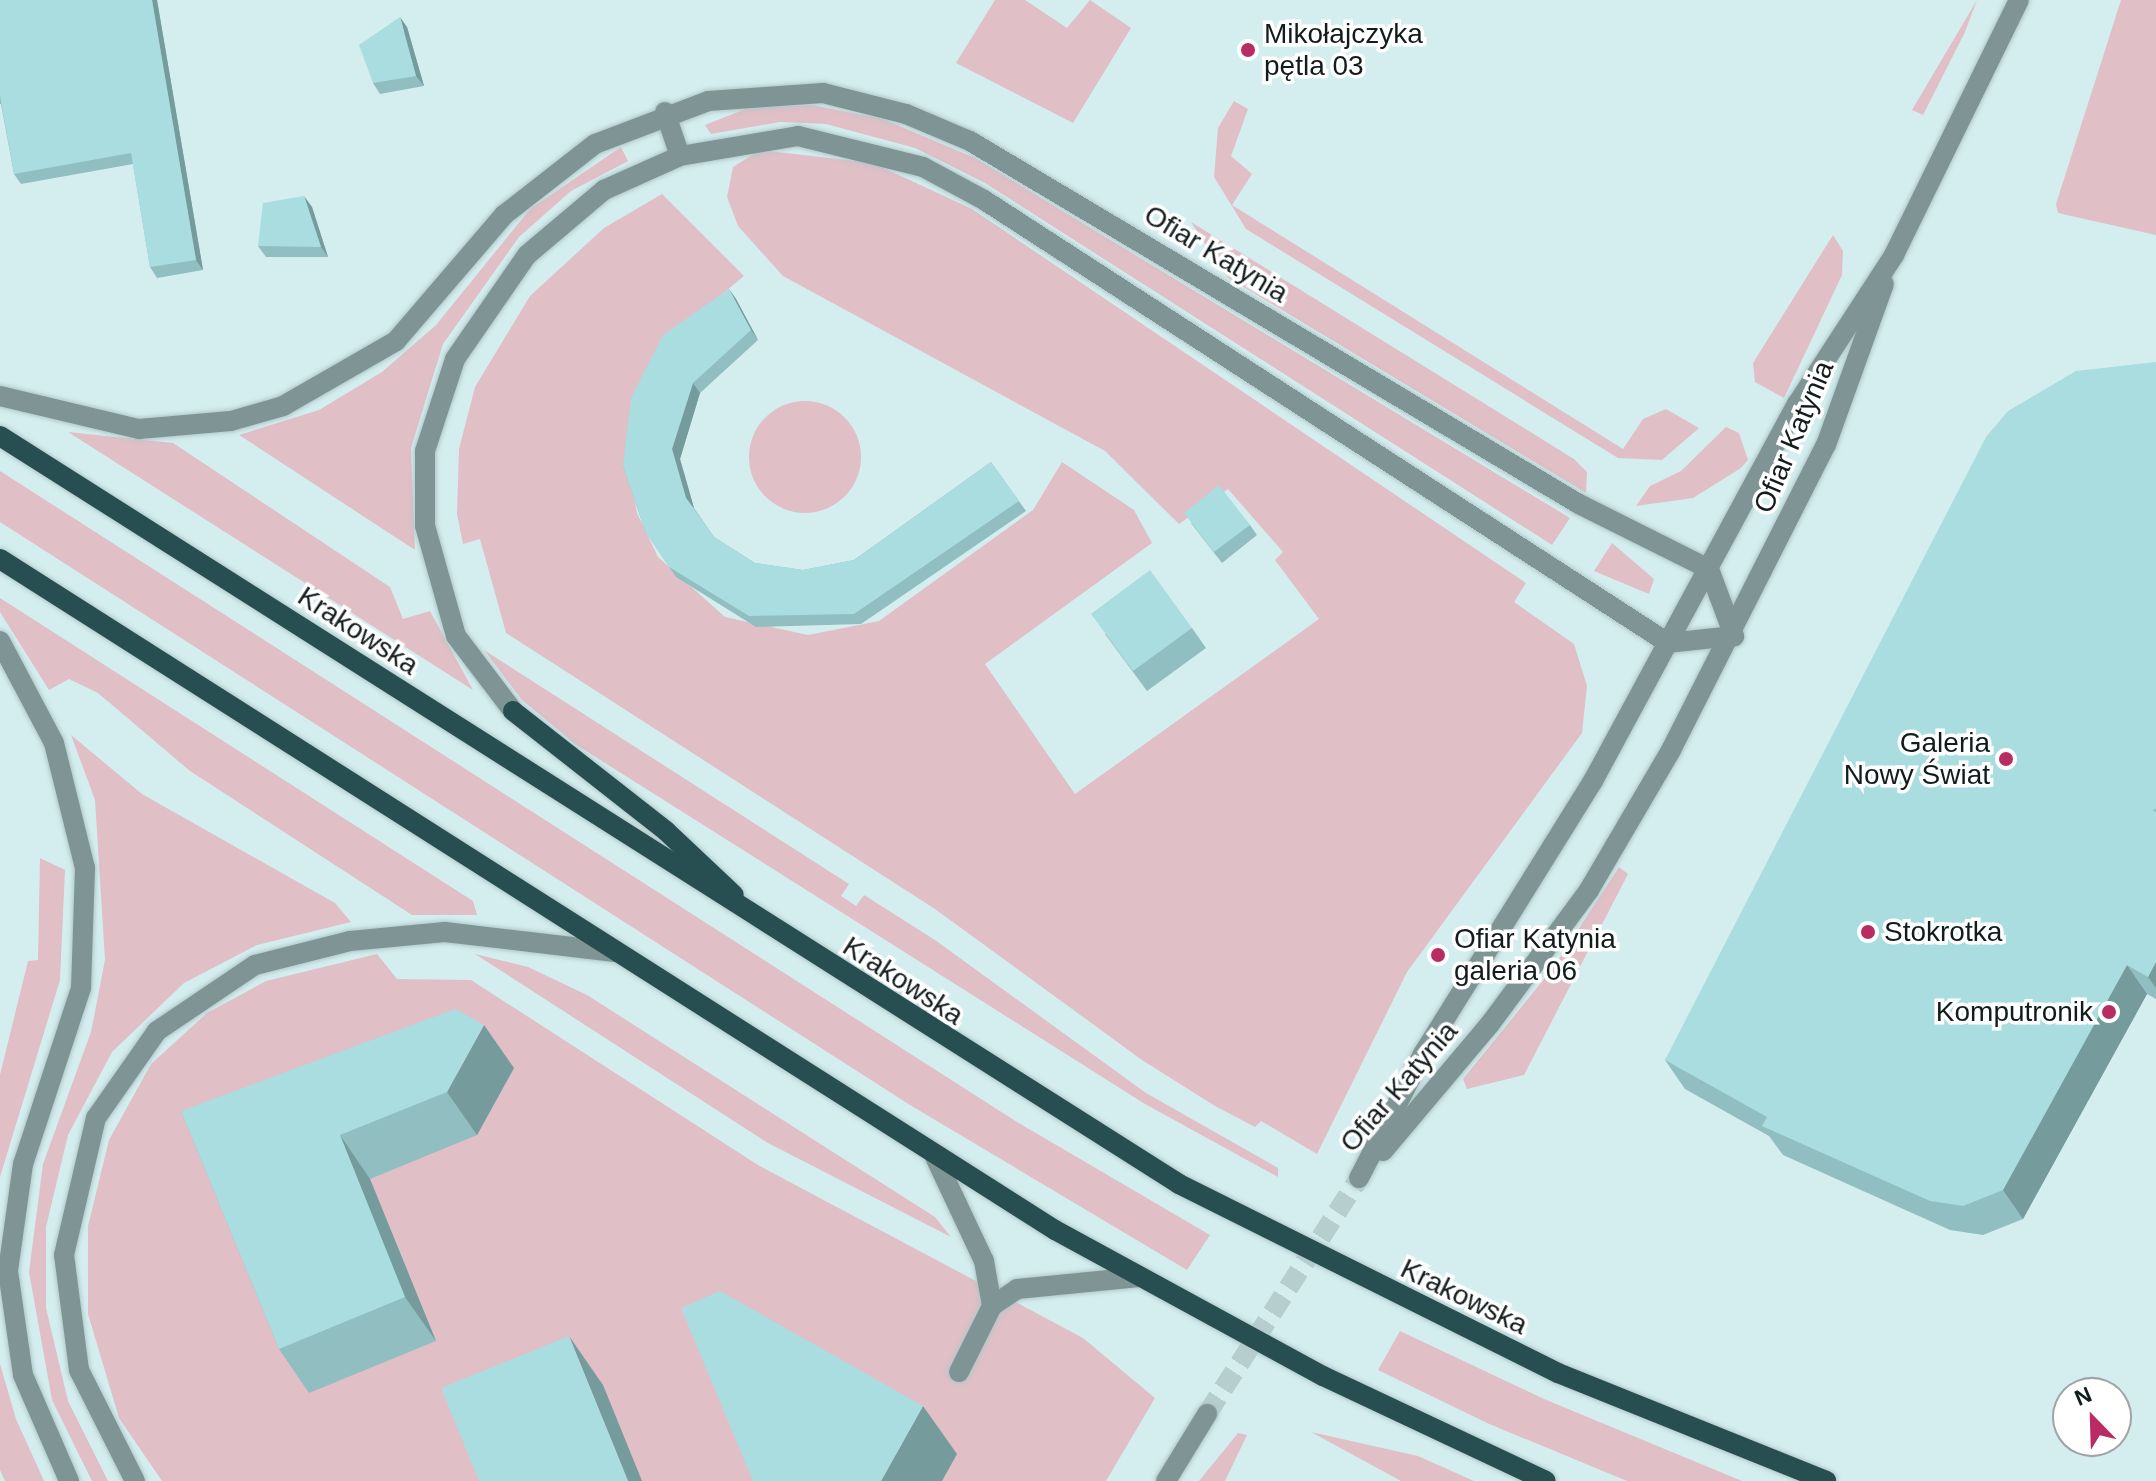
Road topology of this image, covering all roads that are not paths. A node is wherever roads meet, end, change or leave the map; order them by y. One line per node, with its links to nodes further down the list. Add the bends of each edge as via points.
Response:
1 (2019, 0): 4 (street, Ofiar Katynia)
2 (665, 112): 3 (street); 5 (street, Ofiar Katynia, via 551,172 504,215 408,331 304,398 231,421 165,429 109,426); 8 (street, Ofiar Katynia, via 754,93 823,93 906,114 970,141 1579,504)
3 (680, 156): 11 (street, via 798,136 923,167 1086,263); 12 (street, via 604,190 527,255 468,333 431,426 423,492 433,565 456,636)
4 (1894, 255): 8 (street, Ofiar Katynia, via 1797,404); 9 (street, Ofiar Katynia, via 1826,445)
5 (0, 396)
6 (0, 436): 13 (main road, Krakowska)
7 (0, 559): 14 (main road)
8 (1709, 569): 9 (street); 11 (street, Ofiar Katynia)
9 (1734, 636): 11 (street); 11 (street, Ofiar Katynia, via 1589,890 1490,1024 1359,1178 1423,1054 1593,781)
10 (0, 641): 20 (street, via 54,743 81,836 86,960 23,1164 8,1271 23,1375)
11 (1668, 643)
12 (513, 711): 13 (main road, via 666,831)
13 (769, 928): 24 (main road, Krakowska, via 1179,1184 1532,1361)
14 (615, 952): 15 (main road); 21 (street, via 445,932 338,943 255,965 157,1031 96,1118 64,1255 79,1370)
15 (935, 1157): 16 (main road); 17 (street, via 984,1261)
16 (1139, 1277): 17 (street, via 1030,1286); 23 (main road, via 1323,1376)
17 (992, 1306): 18 (street)
18 (959, 1372)
19 (1207, 1414): 22 (street)
20 (69, 1481)
21 (135, 1481)
22 (1166, 1481)
23 (1546, 1481)
24 (1826, 1481)

